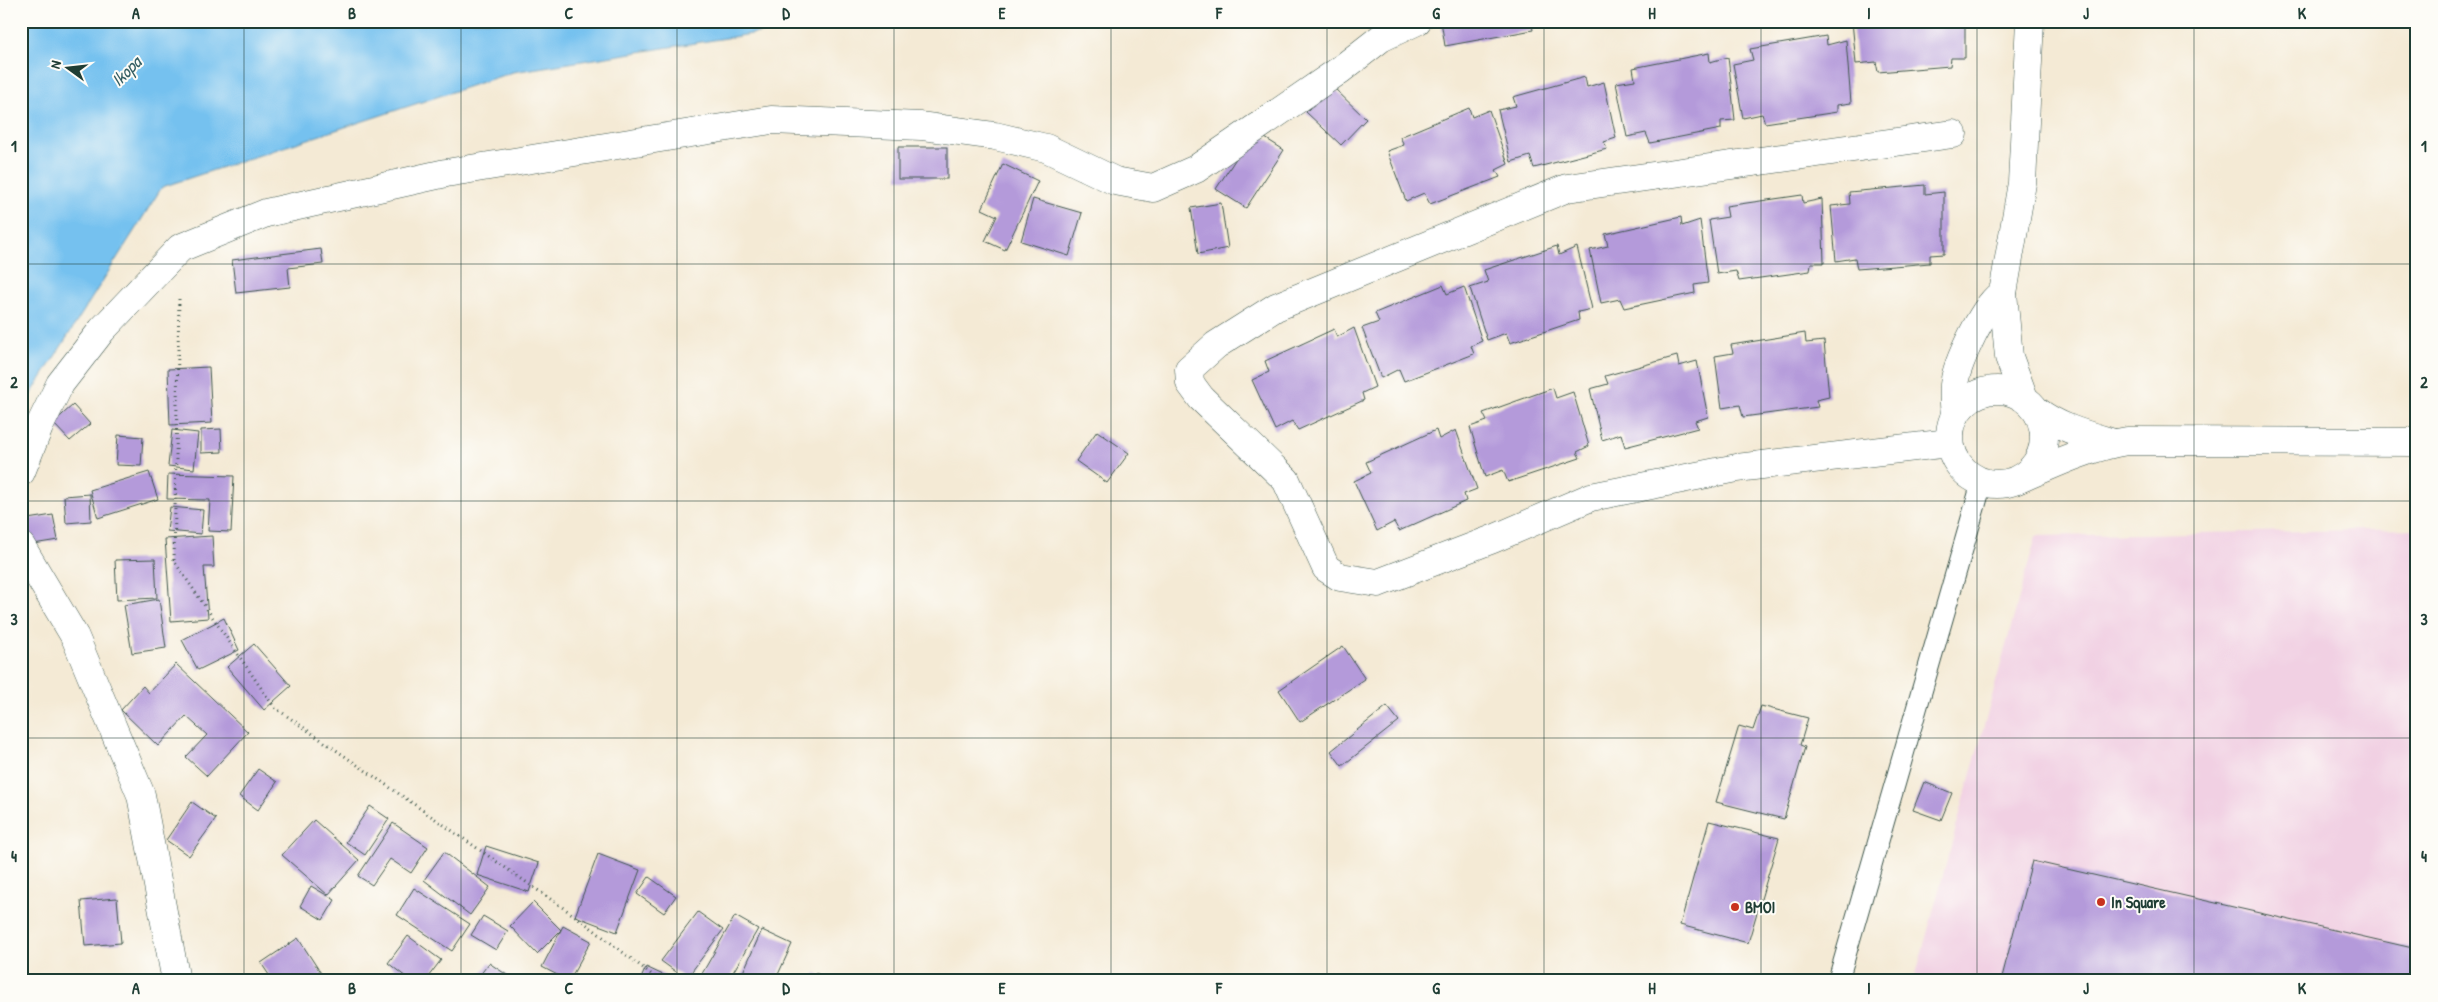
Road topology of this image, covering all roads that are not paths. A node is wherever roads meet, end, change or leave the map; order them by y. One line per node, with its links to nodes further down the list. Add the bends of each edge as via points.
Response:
1 (1417, 21): 10 (street, via 1381,38 1196,169 1153,188 1115,181 1046,148 995,136 921,126 771,120 446,173 266,213 180,248 102,330 60,384)
2 (2030, 21): 4 (street, via 2022,183)
3 (1953, 134): 8 (street, via 1567,188 1276,306 1216,345 1189,369 1190,382 1201,398 1286,480 1326,568 1340,577 1378,583 1591,497 1737,468)
4 (2003, 293): 5 (street, via 2010,356); 6 (street, via 1992,302 1962,360 1954,384)
5 (2030, 404): 6 (street, via 2007,390 1981,392 1965,401); 9 (street, via 2050,421); 11 (street, via 2043,424 2044,439 2041,454 2029,472)
6 (1954, 416): 8 (street)
7 (2417, 442): 9 (street)
8 (1949, 443): 12 (street, via 1958,464)
9 (2114, 443): 11 (street)
10 (21, 472)
11 (2017, 480): 12 (street, via 2004,484)
12 (1982, 482): 15 (lane)
13 (21, 546): 14 (street, via 74,638 141,795)
14 (176, 981)
15 (1838, 981)

